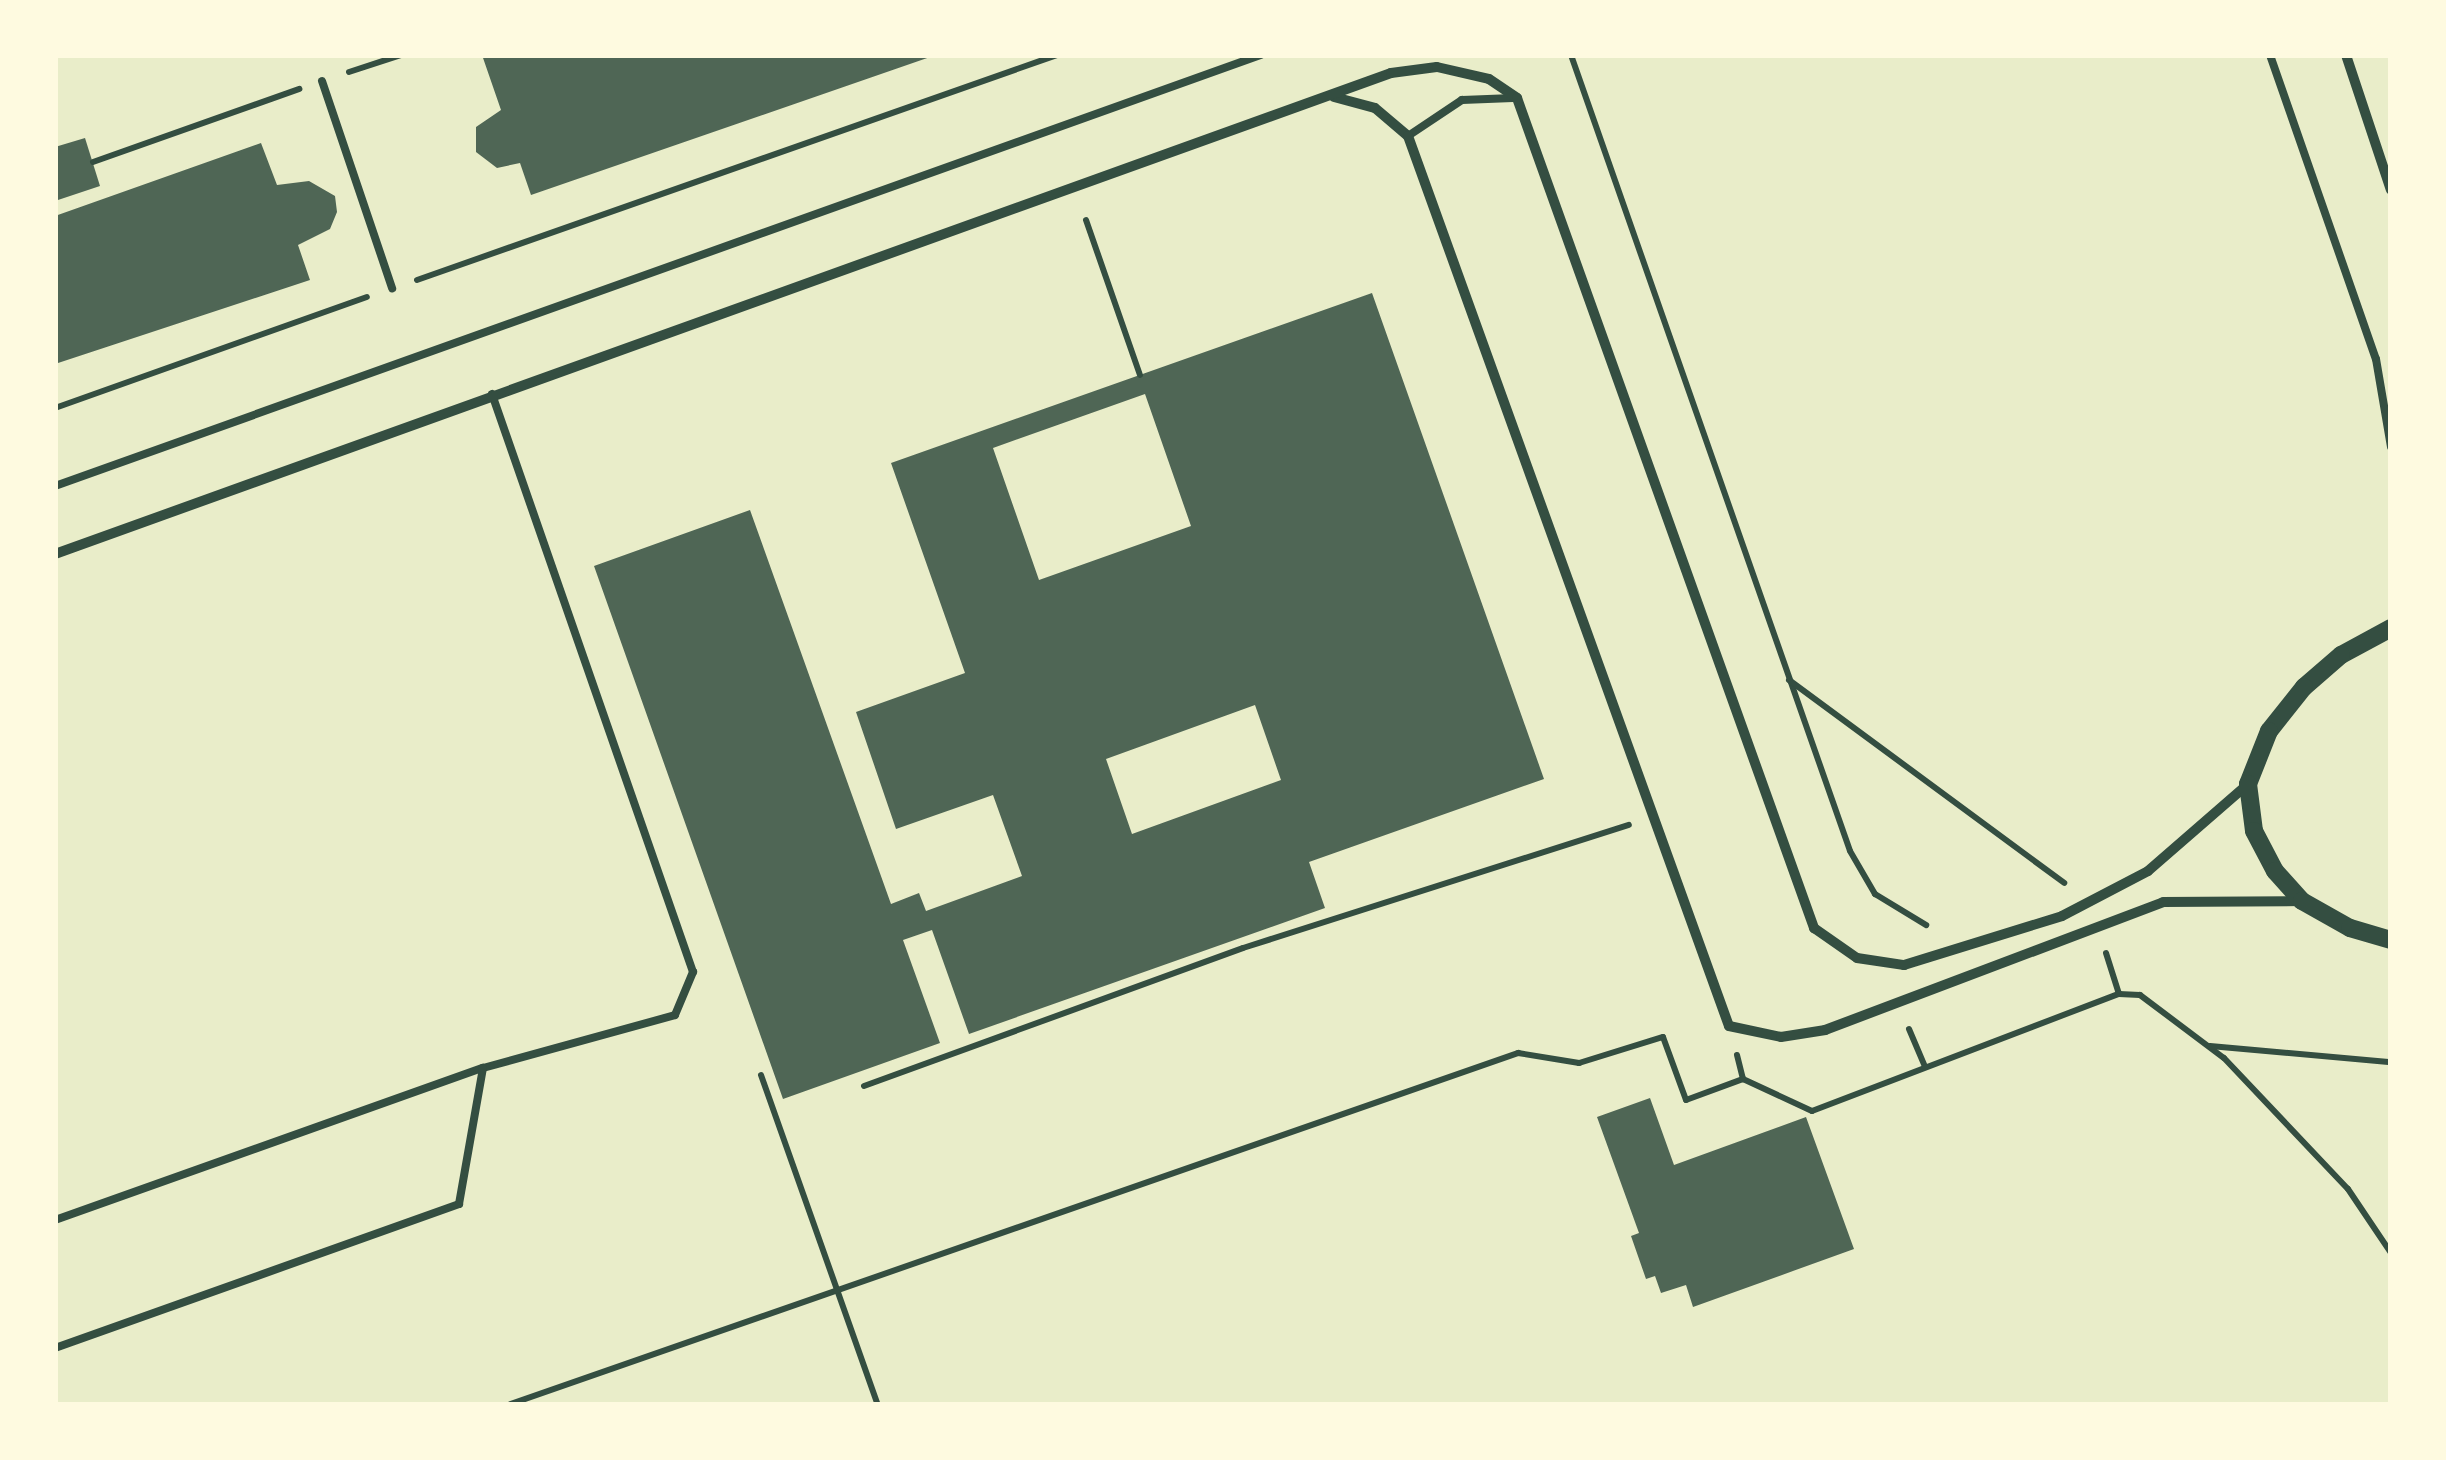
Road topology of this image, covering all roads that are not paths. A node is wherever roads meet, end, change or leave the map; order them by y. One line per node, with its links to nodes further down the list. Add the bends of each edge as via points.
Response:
1 (1261, 55): 12 (lane)
2 (2270, 55): 11 (lane, via 2370,341)
3 (2346, 55): 8 (street)
4 (322, 81): 9 (lane)
5 (1333, 97): 6 (street, via 1392,74 1437,68 1489,79); 7 (street, via 1375,108); 10 (street)
6 (1518, 98): 7 (lane, via 1462,100); 15 (street, via 1814,928 1858,958 1904,964 2062,916 2148,871)
7 (1408, 136): 16 (street, via 1728,1026 1781,1036 1825,1030 2163,902)
8 (2391, 190)
9 (392, 288)
10 (492, 394): 13 (street); 18 (lane, via 693,972 674,1015)
11 (2391, 447)
12 (55, 486)
13 (55, 554)
14 (2391, 628): 15 (street, via 2341,655 2304,687 2269,731)
15 (2248, 784): 16 (street, via 2254,831 2275,871)
16 (2302, 900): 17 (street, via 2350,928)
17 (2390, 941)
18 (482, 1068): 19 (lane); 20 (lane, via 458,1204)
19 (55, 1220)
20 (55, 1348)

